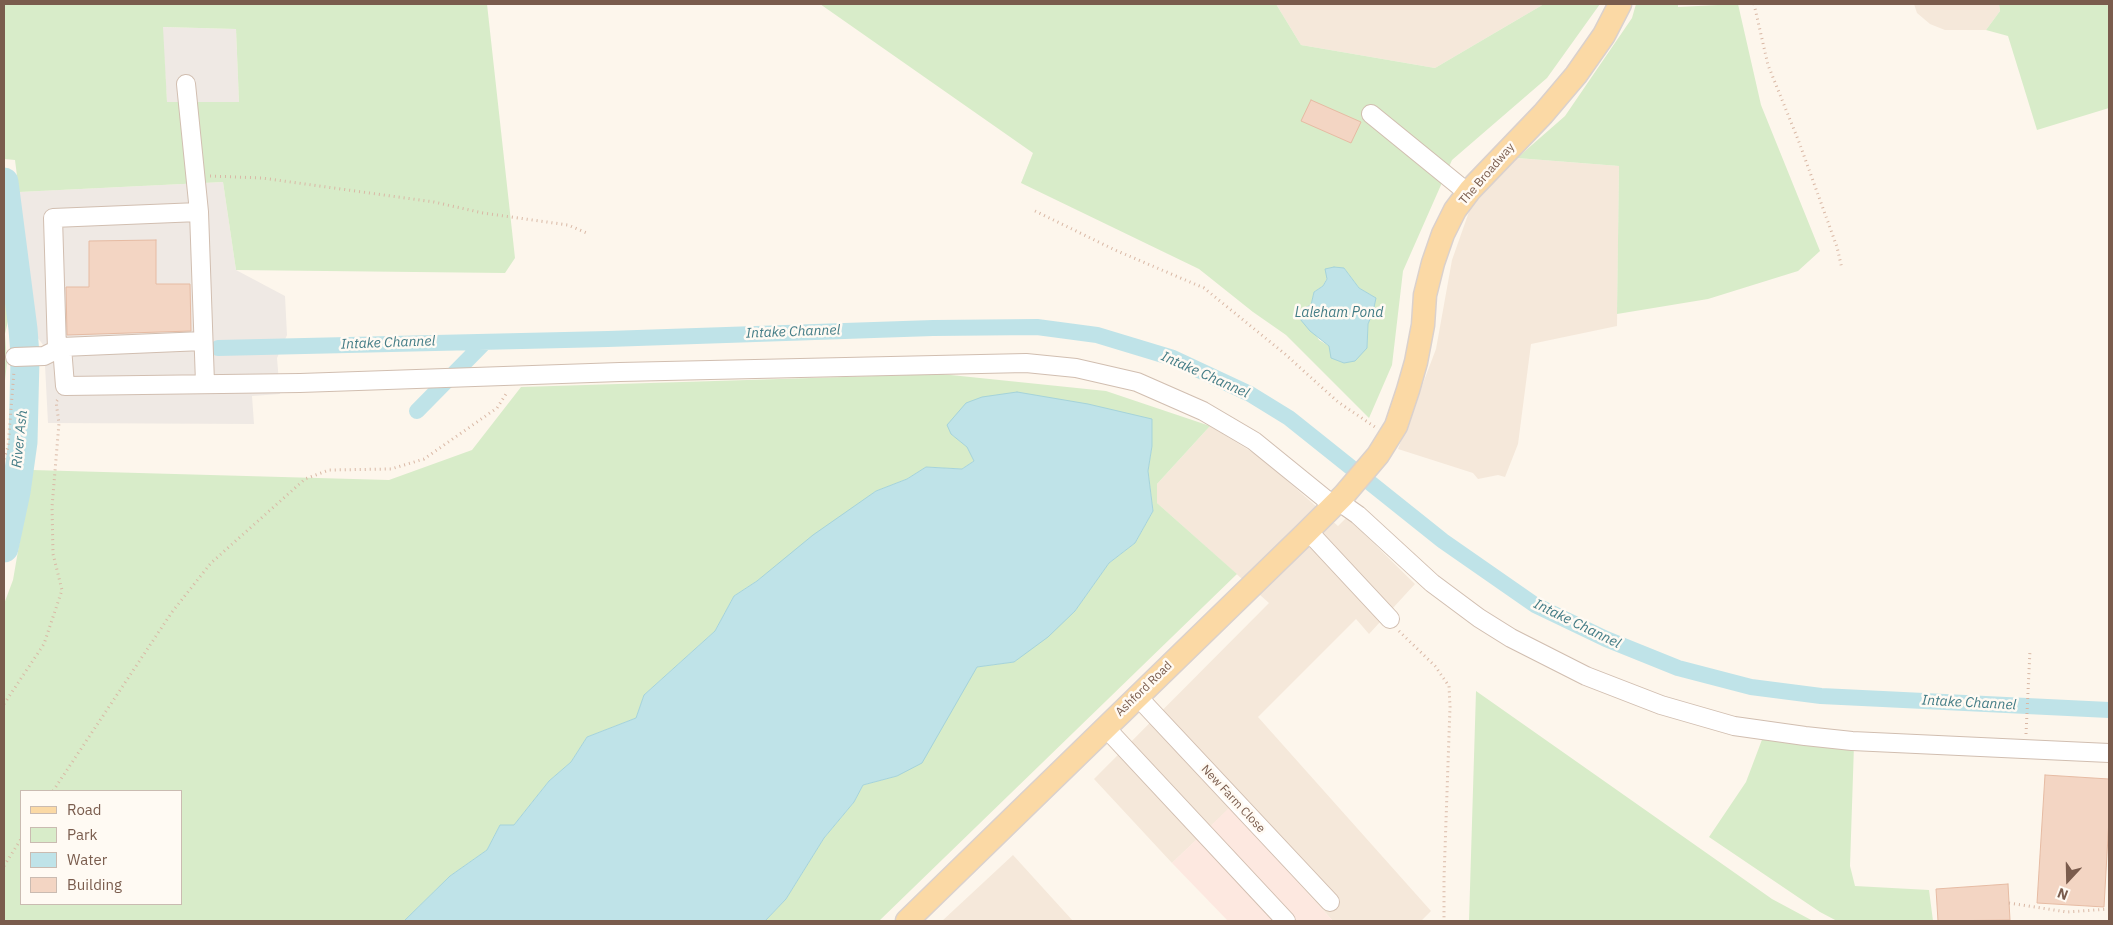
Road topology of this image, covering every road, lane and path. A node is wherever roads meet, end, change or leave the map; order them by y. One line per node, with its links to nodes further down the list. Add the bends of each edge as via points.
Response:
1 (1620, 4): 6 (main road, The Broadway, via 1604,36 1576,75)
2 (1754, 4): 10 (path, via 1768,65 1799,142)
3 (186, 84): 5 (street)
4 (1371, 114): 6 (street)
5 (194, 176): 8 (street); 9 (path, via 262,178 434,202 483,213 568,225)
6 (1468, 193): 17 (main road, The Broadway, via 1443,234 1433,263 1416,362 1396,426)
7 (1035, 211): 17 (path, via 1204,288 1285,354)
8 (199, 212): 11 (street); 12 (street, via 54,218)
9 (589, 234)
10 (1842, 269)
11 (203, 341): 12 (street); 15 (street)
12 (60, 349): 13 (street, via 44,356); 16 (street)
13 (15, 357): 18 (path, via 8,447)
14 (518, 376): 15 (street); 19 (street, via 1026,363 1076,368 1136,382 1203,411 1254,441); 28 (path, via 497,408 424,459 391,468 329,470 305,479 206,570 172,612)
15 (205, 383): 16 (street)
16 (65, 386): 24 (path, via 56,402 59,423 52,507 53,554 62,590 44,644)
17 (1384, 446): 19 (main road, Ashford Road)
18 (4, 459)
19 (1338, 501): 20 (main road, Ashford Road); 27 (street, via 1358,515 1432,583 1487,623 1586,676 1662,705 1734,726 1824,738)
20 (1308, 531): 21 (street); 23 (main road, Ashford Road)
21 (1390, 619): 36 (path, via 1449,686)
22 (2030, 650): 26 (path)
23 (1137, 696): 25 (main road, Ashford Road); 31 (street, New Farm Close)
24 (4, 704)
25 (1105, 727): 34 (main road, Ashford Road); 35 (street)
26 (2026, 734)
27 (2109, 752)
28 (54, 790)
29 (20, 841): 30 (path)
30 (4, 866)
31 (1330, 902)
32 (2009, 903): 33 (path, via 2066,912)
33 (2109, 909)
34 (907, 921)
35 (1286, 921)
36 (1444, 921)

